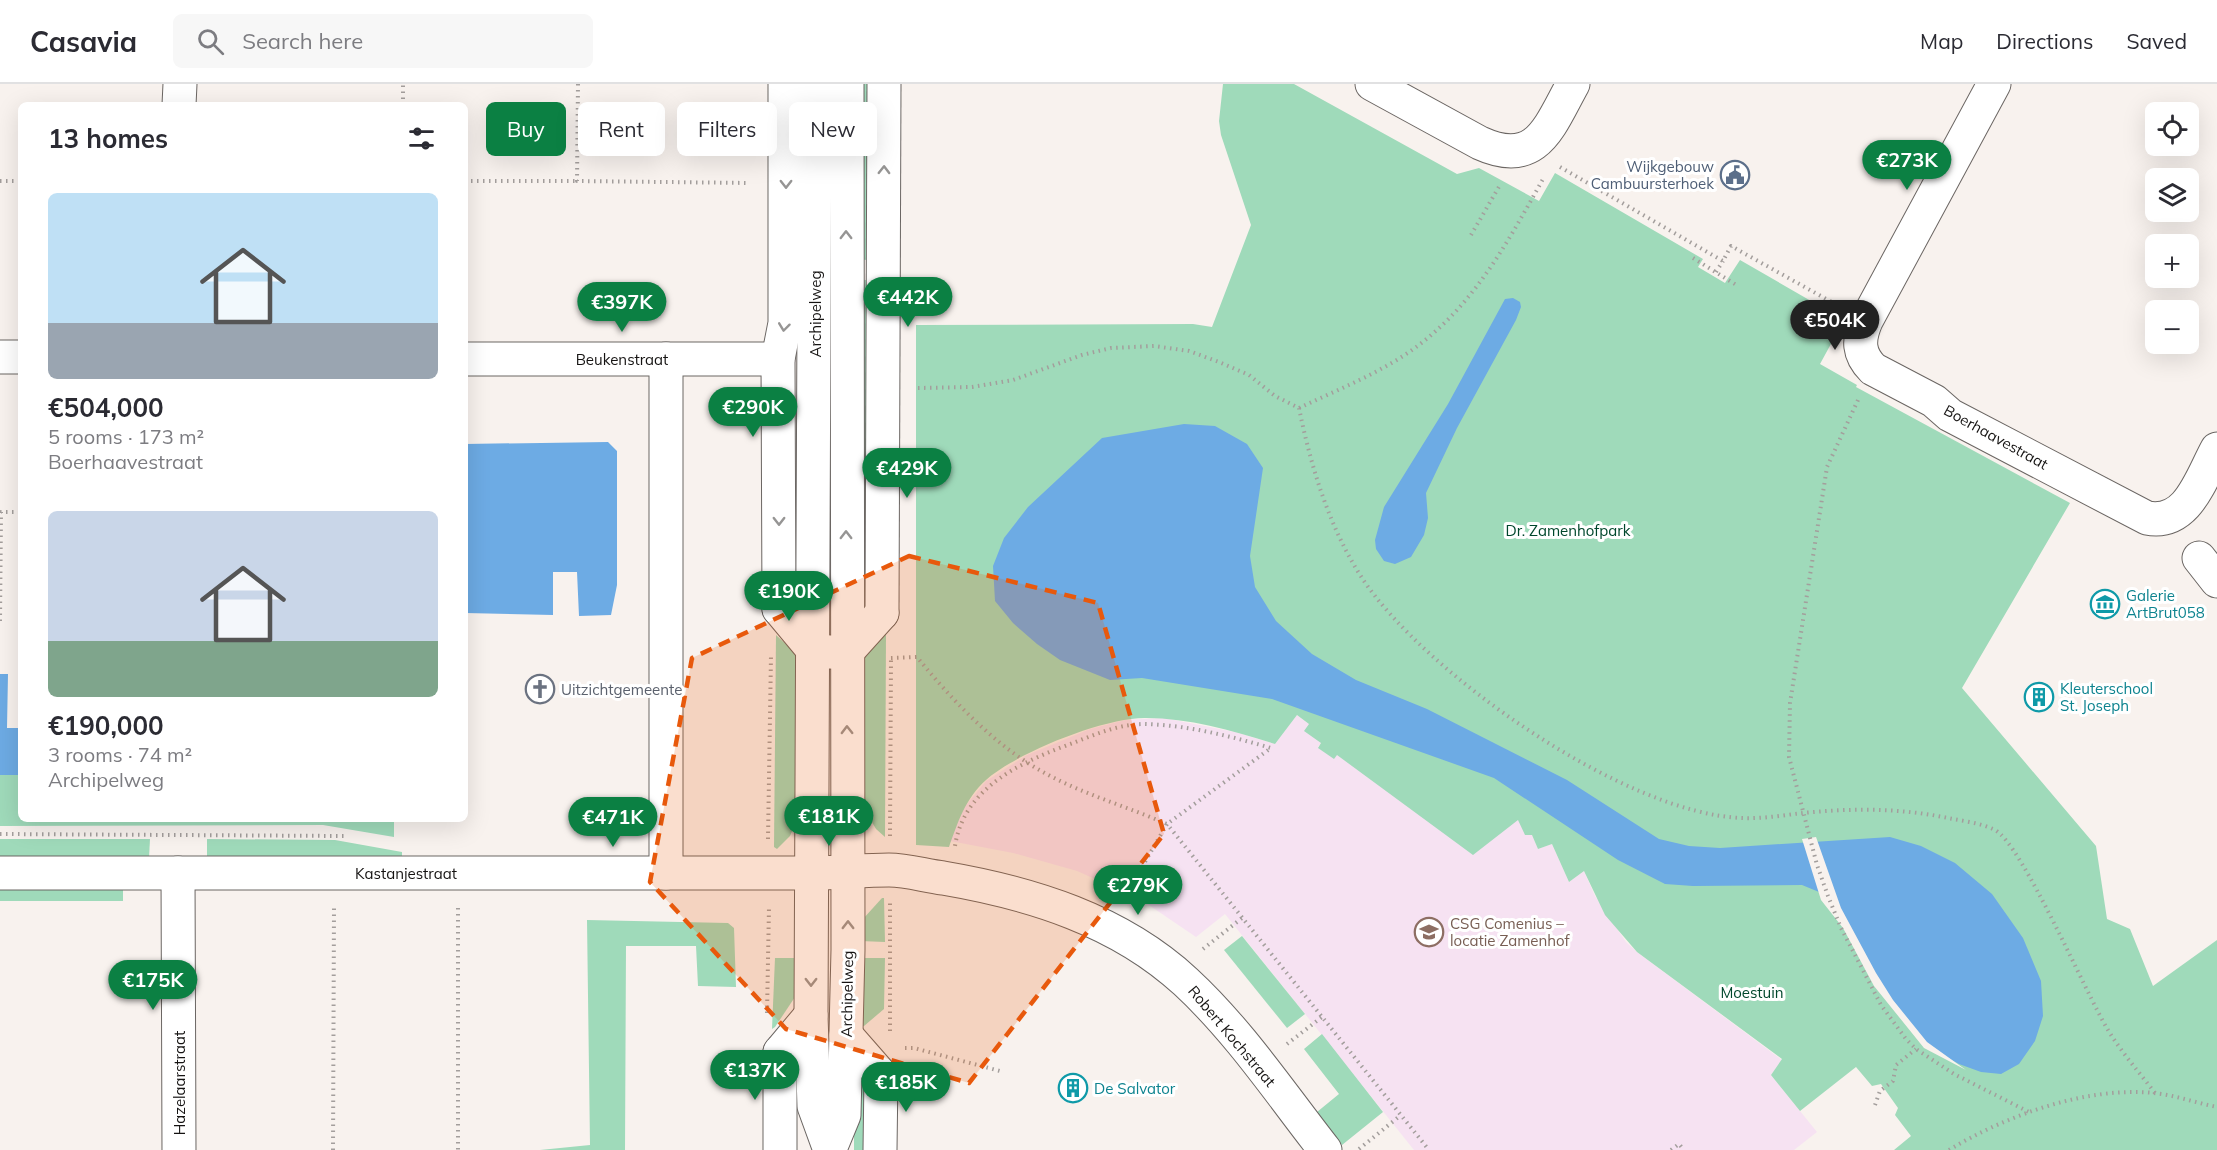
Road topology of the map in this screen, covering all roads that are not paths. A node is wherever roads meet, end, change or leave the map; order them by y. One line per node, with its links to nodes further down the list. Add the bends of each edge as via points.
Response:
1 (180, 84): 9 (street)
2 (785, 84): 14 (street, Archipelweg, one-way to 14, via 785,323)
3 (815, 84): 16 (street, Archipelweg)
4 (847, 84): 17 (street, Archipelweg, one-way to 4)
5 (884, 84): 17 (street, one-way to 5, via 882,613)
6 (1372, 84): 7 (street, via 1519,151 1550,126)
7 (1573, 84)
8 (1994, 84): 15 (street, Boerhaavestraat, via 1866,321 1861,333 1861,353 1873,369 1934,401 1950,415 2133,511 2159,520 2169,518 2187,502)
9 (179, 102)
10 (0, 357): 11 (street)
11 (18, 357)
12 (468, 359): 13 (street, Beukenstraat)
13 (666, 359): 14 (street, Beukenstraat); 21 (street)
14 (778, 359): 16 (street, Archipelweg, one-way to 16, via 779,609)
15 (2217, 449)
16 (814, 651): 17 (street); 22 (street, Archipelweg)
17 (846, 653): 18 (street, Archipelweg, one-way to 17)
18 (848, 872): 22 (street); 24 (street, Archipelweg, one-way to 18); 29 (street, Robert Kochstraat, via 891,870 1019,894 1062,907 1108,928 1174,972 1226,1025)
19 (0, 873): 20 (street, Kastanjestraat)
20 (178, 873): 21 (street, Kastanjestraat); 25 (street, Hazelaarstraat)
21 (666, 873): 22 (street, Kastanjestraat)
22 (812, 873): 23 (street, Archipelweg, one-way to 23)
23 (811, 1015): 26 (street, via 780,1052); 27 (street, Archipelweg, via 814,1106)
24 (846, 1035): 27 (street, Archipelweg, via 844,1115); 28 (street, via 881,1075)
25 (179, 1150)
26 (780, 1150)
27 (830, 1150)
28 (880, 1150)
29 (1325, 1150)

